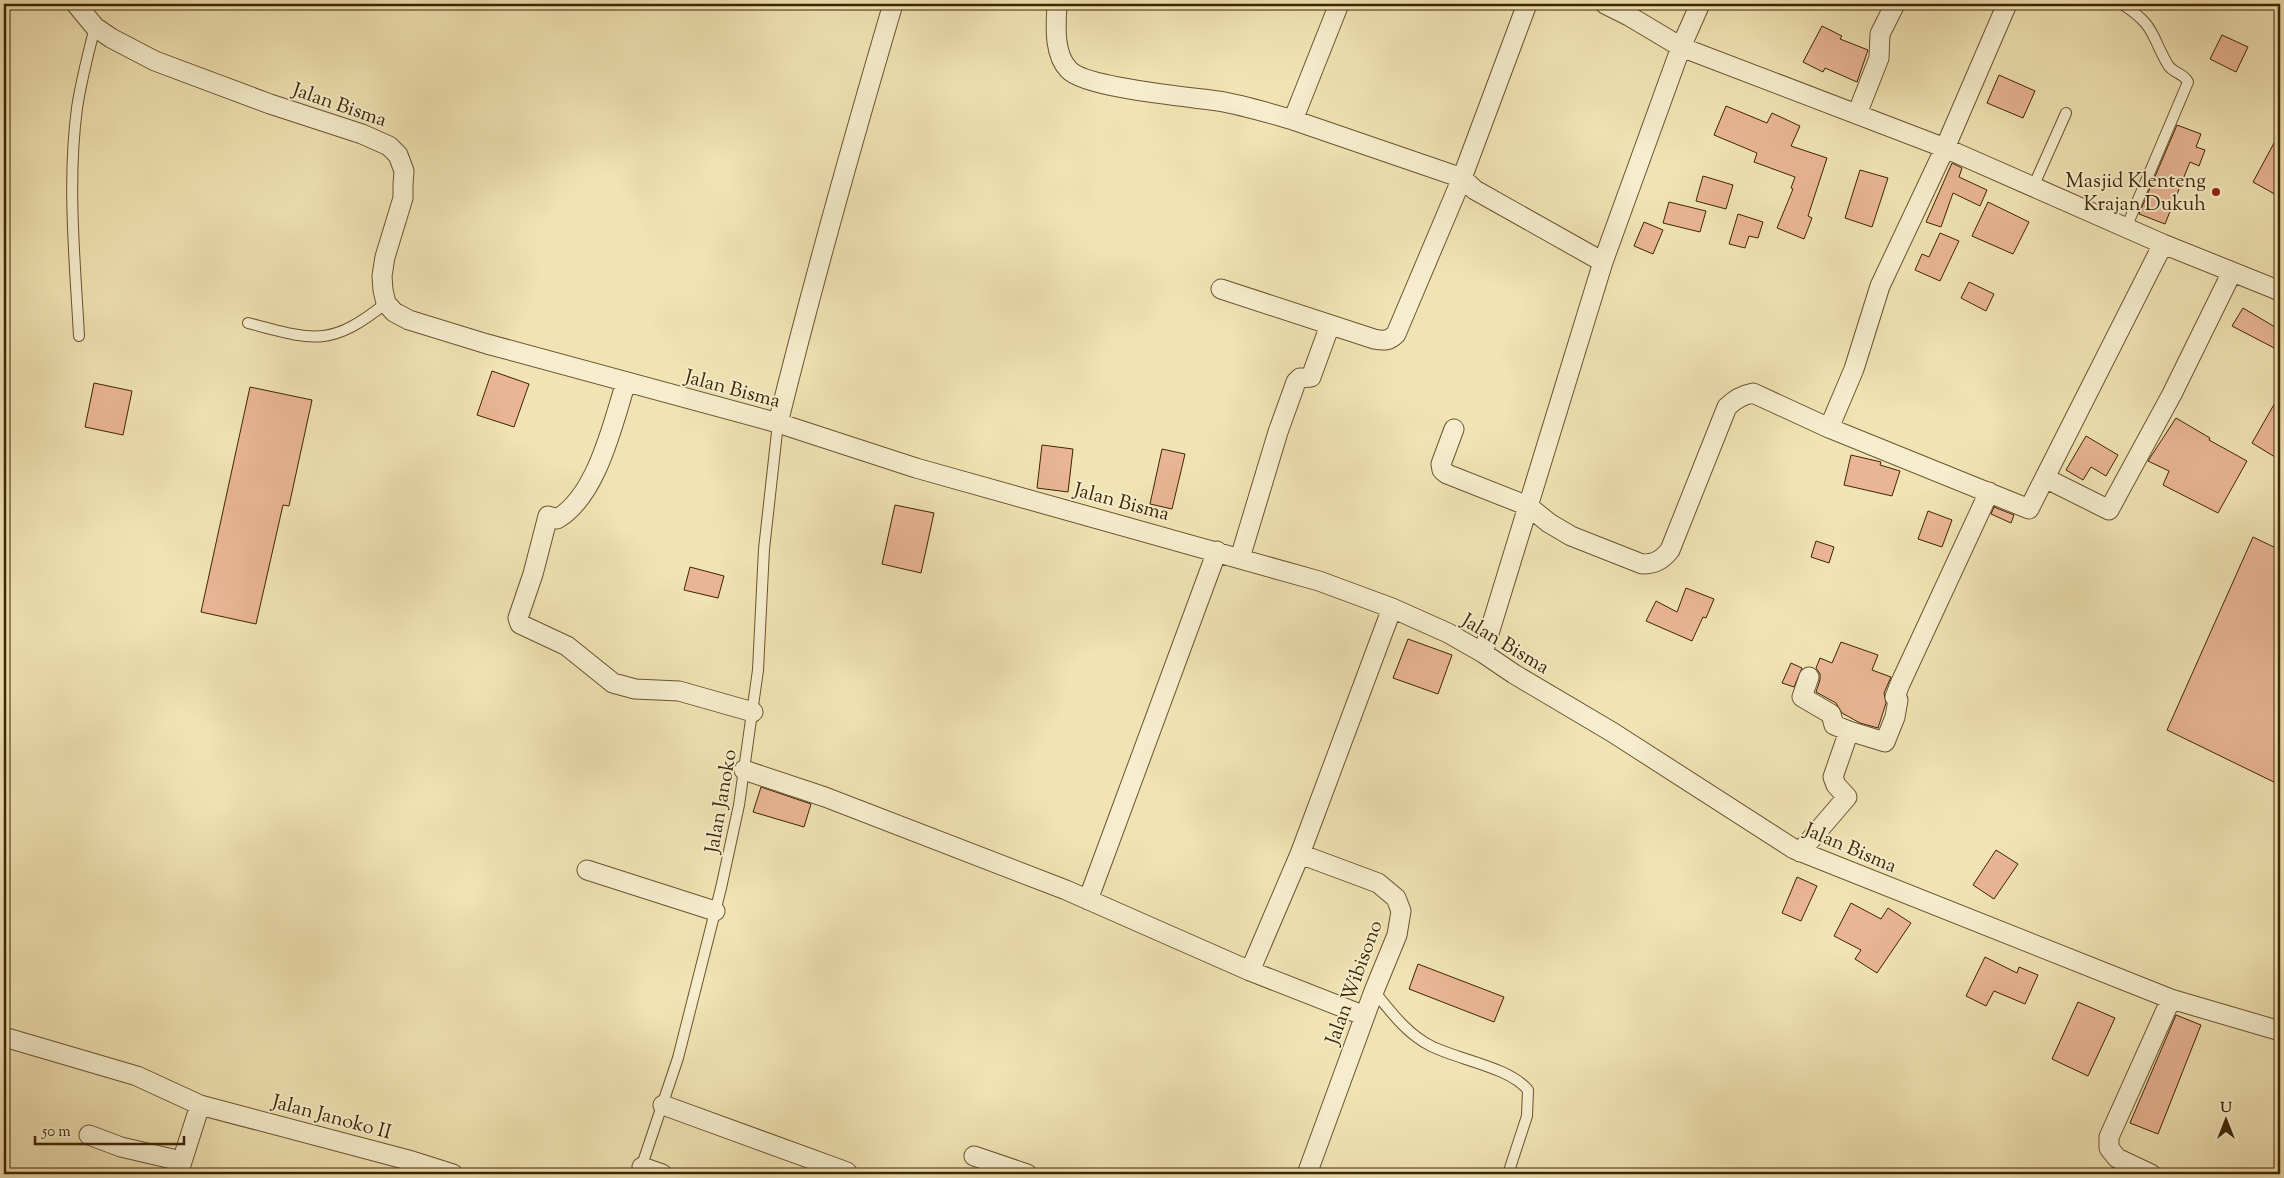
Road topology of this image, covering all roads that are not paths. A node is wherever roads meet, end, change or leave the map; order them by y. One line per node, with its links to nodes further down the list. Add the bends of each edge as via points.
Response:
1 (76, 4): 11 (street, Jalan Bisma)
2 (893, 4): 30 (street, via 848,156)
3 (1058, 4): 15 (street, via 1057,40 1064,64 1076,75 1153,92 1218,101)
4 (1339, 4): 15 (street)
5 (1527, 4): 17 (street)
6 (1605, 4): 12 (street)
7 (1700, 4): 12 (street)
8 (1895, 4): 14 (street, via 1880,34 1879,58)
9 (2008, 4): 16 (street)
10 (2122, 4): 19 (lane, via 2150,26 2169,66 2188,82)
11 (95, 27): 25 (street, Jalan Bisma, via 155,61 389,146 398,155 404,178 403,198 382,276); 28 (lane, via 77,108 74,150 73,216)
12 (1681, 47): 14 (street); 21 (street)
13 (2066, 113): 18 (lane)
14 (1857, 114): 16 (street)
15 (1293, 120): 17 (street)
16 (1945, 148): 18 (street); 31 (street, via 1880,286 1854,369)
17 (1462, 178): 21 (street, via 1475,190); 27 (street, via 1396,334 1382,341)
18 (2033, 187): 19 (street)
19 (2126, 228): 20 (street)
20 (2163, 244): 22 (street); 33 (street)
21 (1603, 262): 35 (street)
22 (2232, 272): 24 (street); 33 (street, via 2172,394 2109,510)
23 (1221, 289): 27 (street)
24 (2280, 291)
25 (386, 303): 26 (lane, via 353,326 320,338); 29 (street, Jalan Bisma, via 409,320)
26 (248, 323)
27 (1330, 325): 37 (street, via 1311,377 1300,378 1296,382)
28 (79, 336)
29 (626, 382): 30 (street, Jalan Bisma); 41 (street, via 595,473 567,513 557,518 548,516 518,618 520,624 567,646 613,683 635,689 679,691)
30 (778, 423): 36 (street, Jalan Bisma, via 916,468); 41 (lane, Jalan Janoko, via 768,495)
31 (1828, 428): 34 (street); 35 (street, via 1753,393 1734,400 1727,407 1670,550 1653,564 1642,564 1571,536 1549,524)
32 (1454, 429): 35 (street, via 1441,464 1442,470)
33 (2045, 478): 34 (street, via 2029,509)
34 (1989, 492): 42 (street, via 1900,684 1895,697 1898,700 1895,717 1885,742)
35 (1528, 506): 39 (street)
36 (1217, 551): 37 (street, Jalan Bisma); 47 (street)
37 (1240, 558): 38 (street, Jalan Bisma, via 1319,581)
38 (1392, 608): 39 (street, Jalan Bisma); 45 (street)
39 (1483, 653): 44 (street, Jalan Bisma)
40 (1809, 677): 42 (street, via 1802,697 1831,714 1834,725)
41 (753, 712): 43 (lane, Jalan Janoko)
42 (1850, 731): 44 (street, via 1833,777 1846,797)
43 (744, 770): 47 (street, via 825,797); 48 (lane, Jalan Janoko)
44 (1800, 852): 51 (street, Jalan Bisma)
45 (1300, 854): 49 (street); 50 (street, Jalan Wibisono, via 1378,883 1400,904 1397,935)
46 (587, 870): 48 (street)
47 (1088, 900): 49 (street)
48 (715, 911): 56 (lane, Jalan Janoko)
49 (1250, 971): 52 (street)
50 (1374, 991): 52 (street, Jalan Wibisono); 66 (lane, via 1411,1034 1452,1055 1502,1073 1528,1090 1526,1116)
51 (2171, 999): 53 (street, Jalan Bisma); 67 (street, via 2109,1137 2109,1148 2117,1158)
52 (1365, 1016): 62 (street, Jalan Wibisono)
53 (2280, 1031)
54 (4, 1037): 55 (street, Jalan Janoko II, via 137,1076)
55 (200, 1105): 59 (street); 63 (street, Jalan Janoko II)
56 (663, 1105): 60 (lane, Jalan Janoko); 61 (street)
57 (89, 1135): 59 (street)
58 (974, 1156): 65 (street)
59 (179, 1168)
60 (640, 1171): 64 (street)
61 (848, 1172)
62 (1314, 1172)
63 (453, 1174)
64 (662, 1174)
65 (1027, 1174)
66 (1508, 1174)
67 (2151, 1174)

